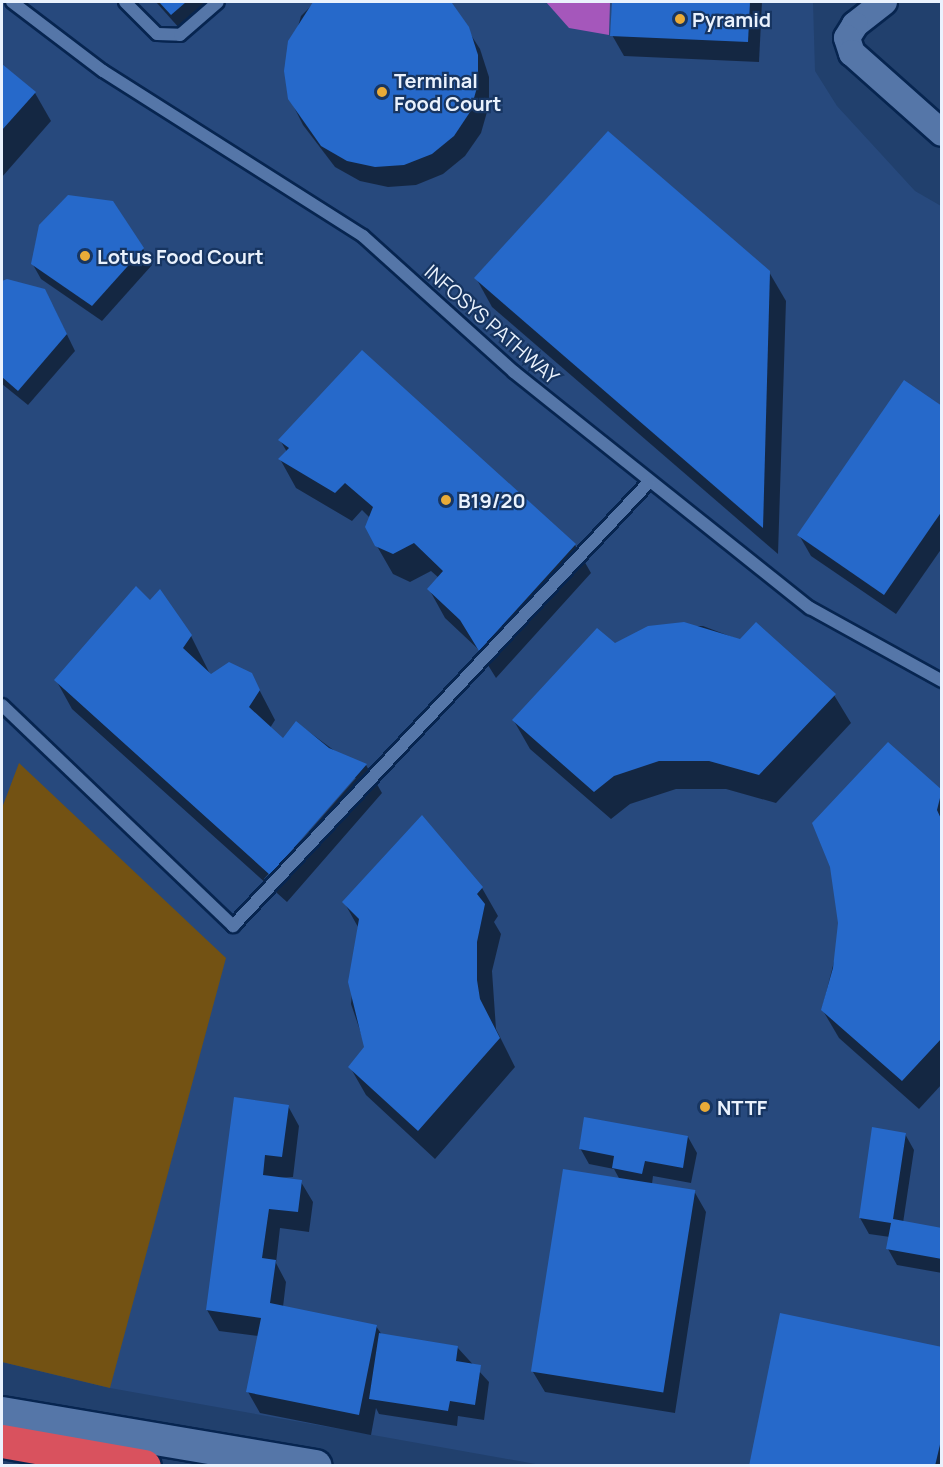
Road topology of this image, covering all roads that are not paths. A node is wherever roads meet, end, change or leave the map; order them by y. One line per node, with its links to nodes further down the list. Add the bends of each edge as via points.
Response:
1 (14, 2): 6 (lane, INFOSYS PATHWAY, via 103,71 363,236 514,372)
2 (125, 2): 3 (lane, via 157,34 180,34)
3 (218, 2)
4 (884, 2): 5 (street, via 855,25 847,38 852,53)
5 (942, 133)
6 (649, 482): 7 (lane, INFOSYS PATHWAY, via 810,608); 8 (lane, via 232,926)
7 (942, 681)
8 (2, 705)
9 (2, 1413): 12 (street)
10 (2, 1441): 11 (highway)
11 (144, 1466)
12 (316, 1466)

